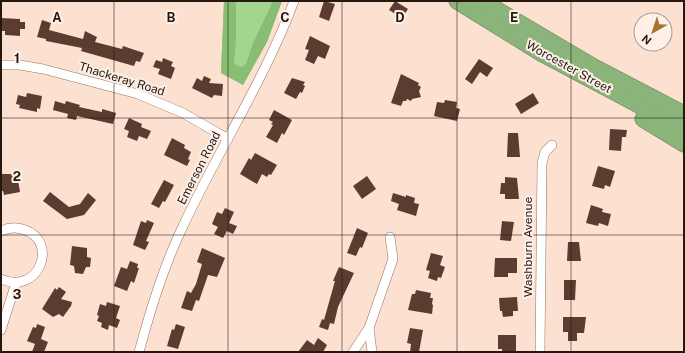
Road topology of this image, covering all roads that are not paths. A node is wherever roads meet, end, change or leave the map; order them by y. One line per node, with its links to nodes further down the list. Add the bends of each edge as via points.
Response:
1 (294, 1): 8 (street, Emerson Road)
2 (456, 1): 4 (highway, Worcester Street)
3 (482, 1): 6 (highway, Worcester Street, via 594,67)
4 (541, 53): 7 (highway, Worcester Street); 9 (highway)
5 (1, 65): 8 (street, Thackeray Road, via 47,70 138,94 183,113)
6 (684, 114)
7 (684, 129)
8 (228, 139): 17 (street, Emerson Road, via 168,259 156,290)
9 (684, 144)
10 (552, 145): 20 (street, Washburn Avenue, via 545,152 542,163)
11 (1, 231): 14 (street, via 20,228 32,234 40,244 42,262 38,270 25,281)
12 (390, 237): 15 (street, via 393,259)
13 (1, 279): 14 (street)
14 (16, 283): 16 (street)
15 (369, 328): 18 (street); 19 (street)
16 (1, 330)
17 (139, 352)
18 (353, 352)
19 (372, 352)
20 (540, 352)

